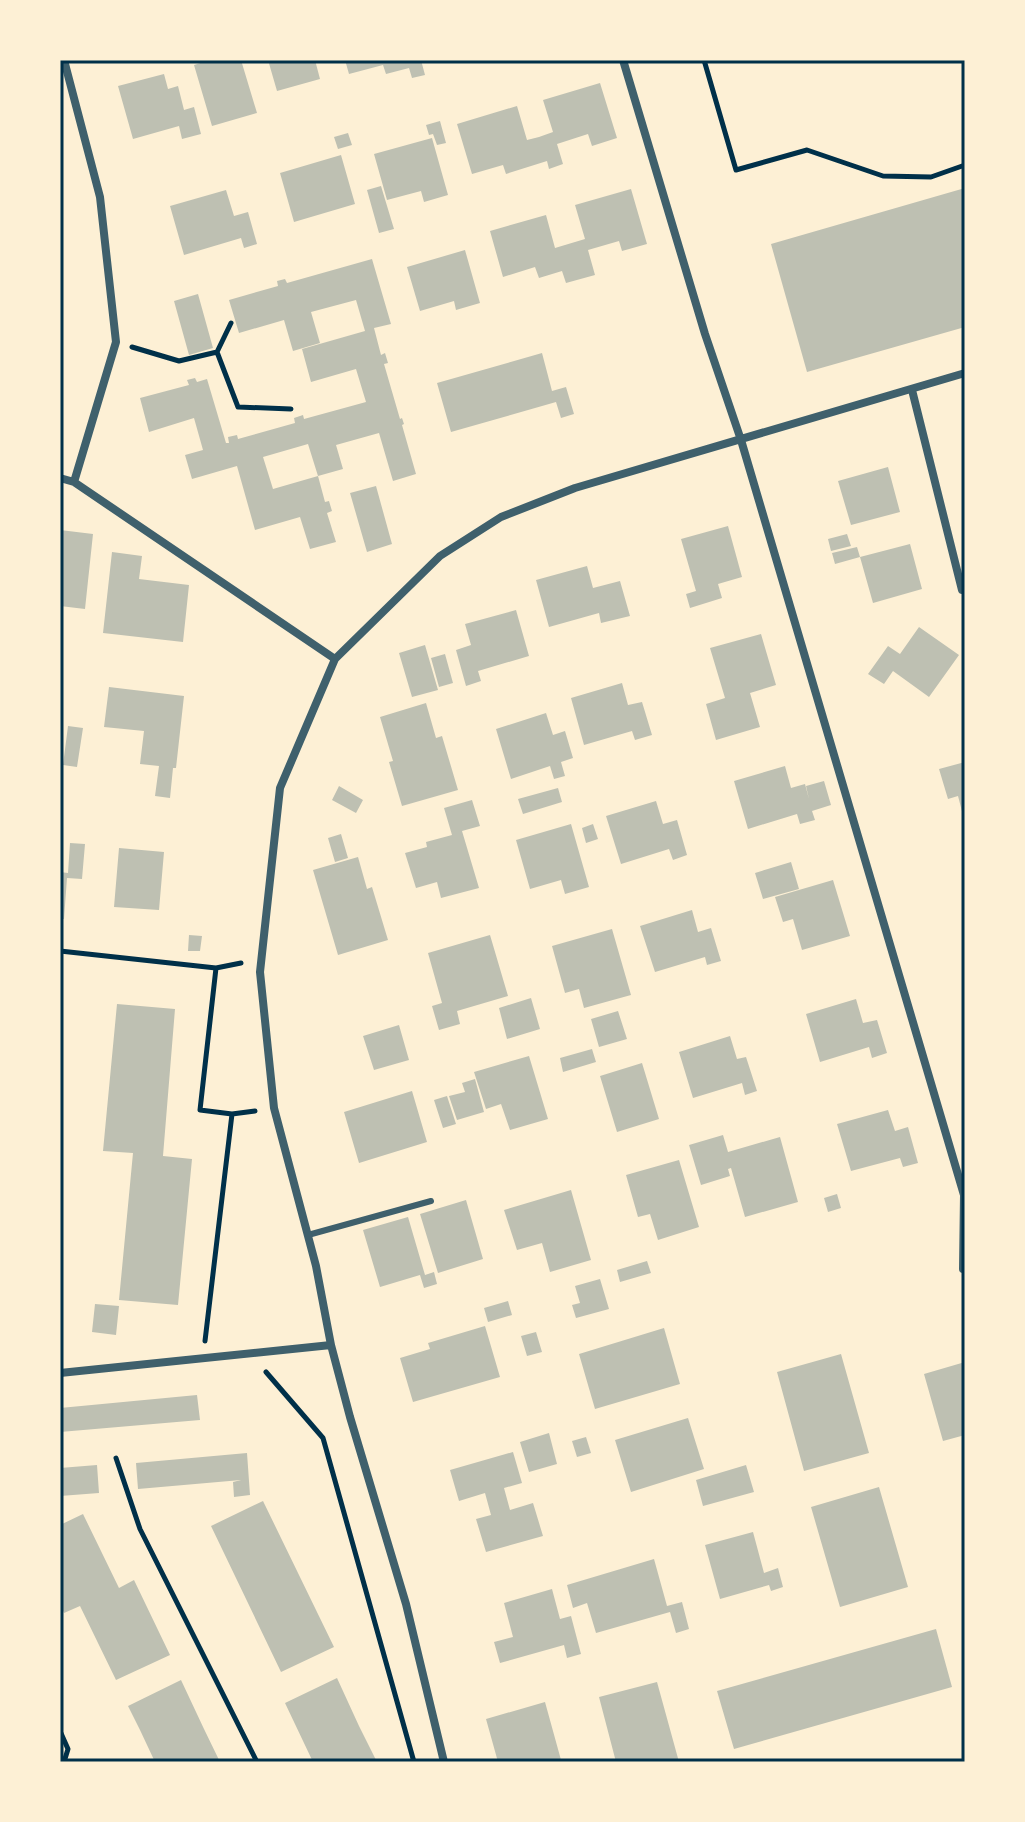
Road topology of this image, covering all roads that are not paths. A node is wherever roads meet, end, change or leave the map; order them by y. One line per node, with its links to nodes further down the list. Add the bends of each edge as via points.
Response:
1 (64, 60): 7 (street, via 100,197 116,342)
2 (623, 60): 5 (street)
3 (965, 373): 4 (street)
4 (912, 390): 5 (street); 8 (street)
5 (741, 440): 9 (street, via 575,488 501,517 440,556); 12 (street, via 964,1195)
6 (60, 478): 7 (street)
7 (74, 482): 9 (street)
8 (965, 590)
9 (335, 659): 11 (street, via 280,788 260,972 274,1108)
10 (431, 1201): 11 (lane)
11 (308, 1235): 13 (street)
12 (963, 1269)
13 (331, 1345): 14 (street); 15 (street, via 406,1604)
14 (60, 1373)
15 (444, 1762)

